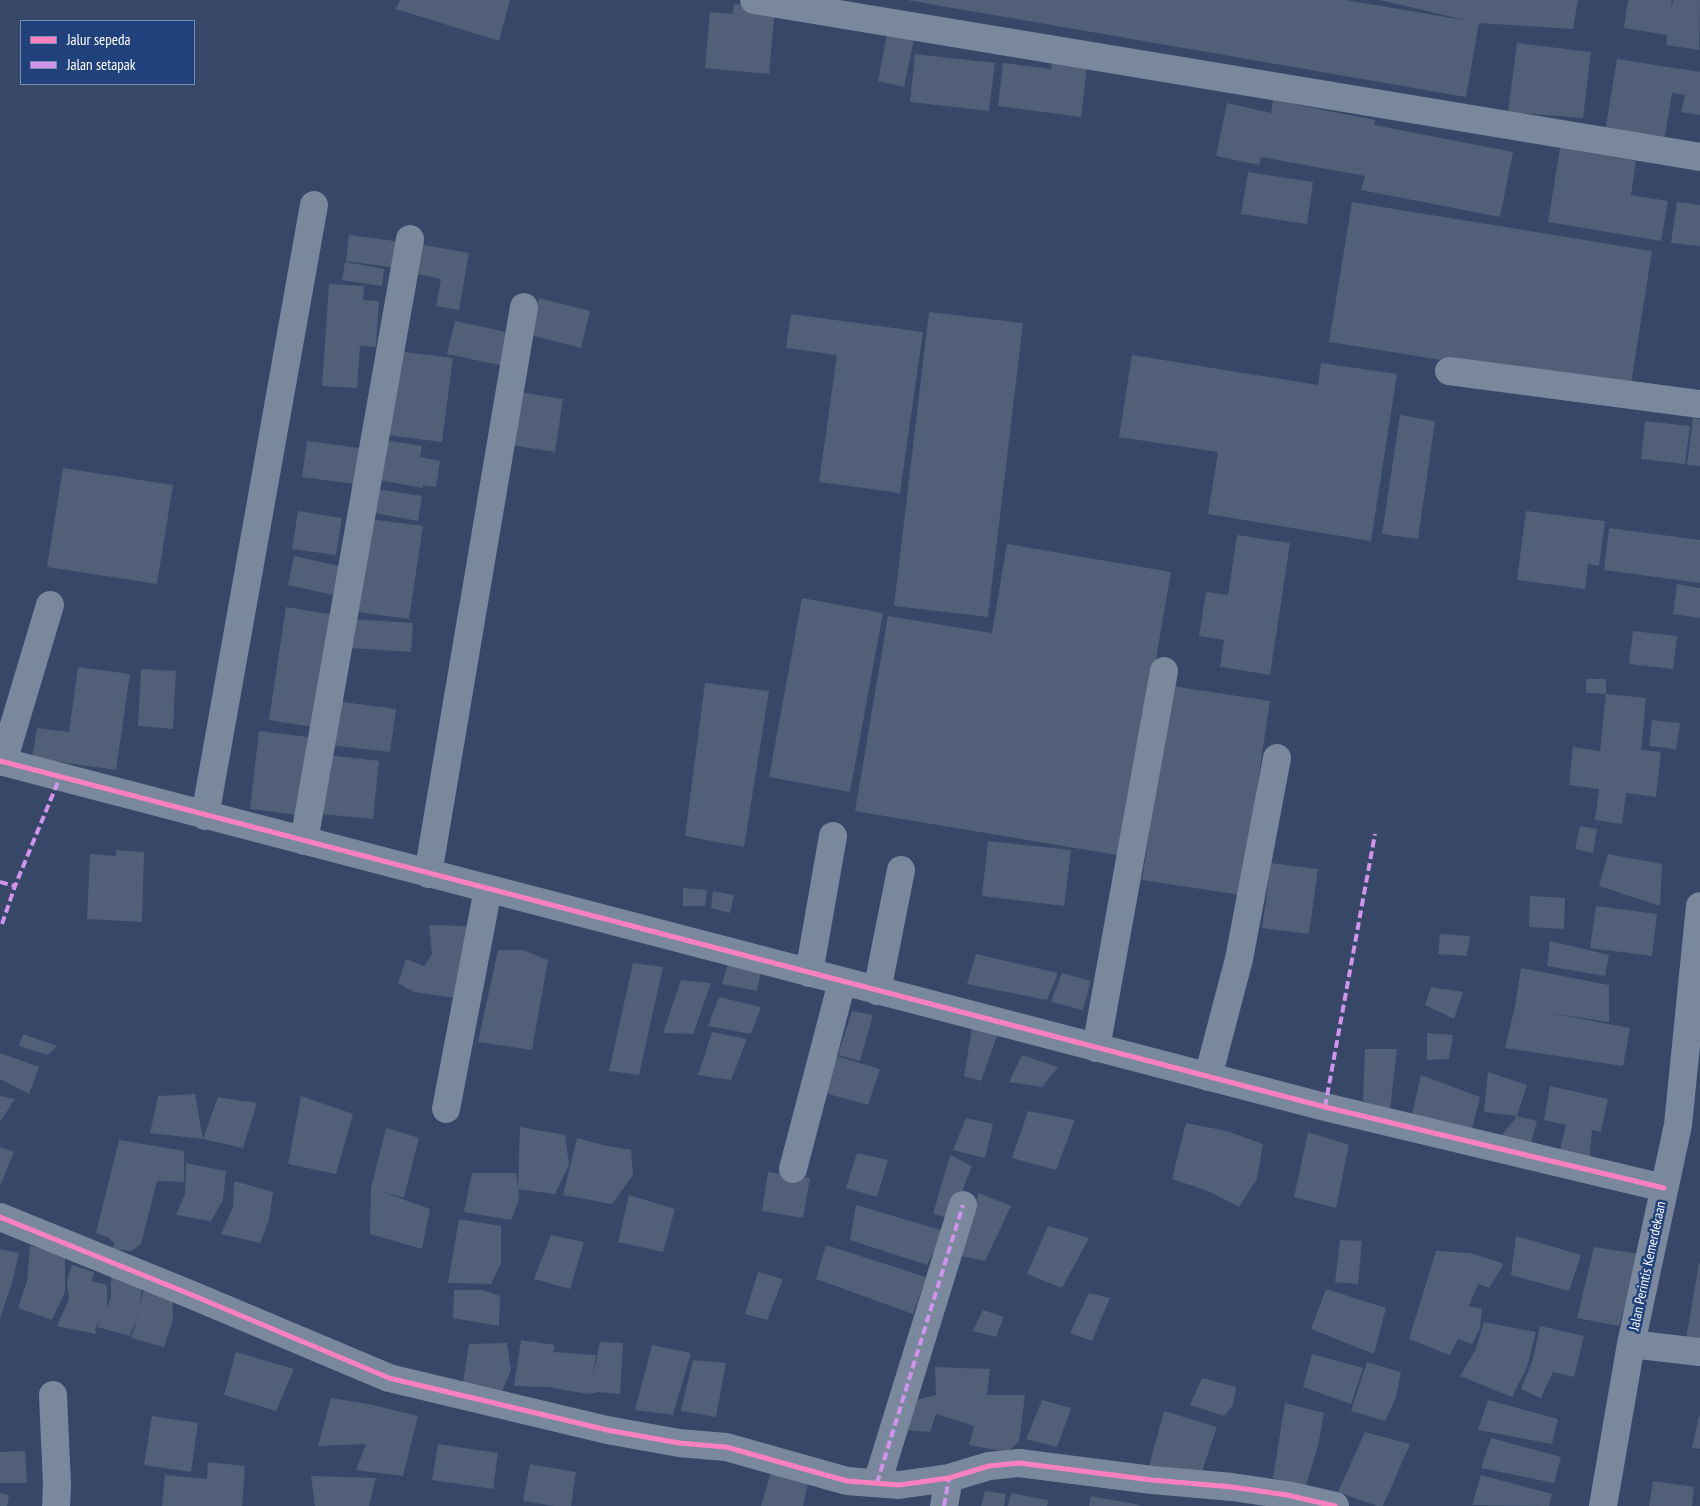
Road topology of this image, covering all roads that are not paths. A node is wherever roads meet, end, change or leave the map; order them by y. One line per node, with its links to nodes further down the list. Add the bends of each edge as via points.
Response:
1 (754, 0): 2 (street)
2 (1700, 157)
3 (314, 205): 12 (street)
4 (410, 240): 14 (street)
5 (524, 307): 16 (street)
6 (1449, 371): 7 (street)
7 (1700, 404)
8 (50, 605): 11 (street)
9 (1164, 671): 22 (street)
10 (1277, 758): 23 (street, via 1239,959)
11 (1, 762): 12 (street)
12 (205, 816): 14 (street)
13 (833, 836): 19 (street)
14 (304, 842): 16 (street)
15 (901, 870): 21 (street)
16 (428, 874): 17 (street)
17 (488, 889): 19 (street); 24 (street)
18 (1700, 910): 25 (street, Jalan Perintis Kemerdekaan)
19 (810, 973): 20 (street)
20 (842, 982): 21 (street); 26 (street)
21 (877, 991): 22 (street)
22 (1096, 1048): 23 (street)
23 (1208, 1077): 27 (street)
24 (446, 1109)
25 (1689, 1126): 27 (street, Jalan Perintis Kemerdekaan)
26 (793, 1169)
27 (1664, 1188): 30 (street, Jalan Perintis Kemerdekaan)
28 (963, 1206): 34 (street)
29 (0, 1217): 34 (street, via 389,1378 607,1430 679,1444 726,1447 847,1481)
30 (1631, 1344): 31 (street); 38 (street, Jalan Perintis Kemerdekaan)
31 (1700, 1352)
32 (53, 1395): 35 (street)
33 (949, 1478): 34 (street, via 899,1485); 36 (street); 37 (street, via 989,1466 1019,1463 1232,1487)
34 (877, 1483)
35 (56, 1506)
36 (944, 1506)
37 (1335, 1506)
38 (1603, 1506)

